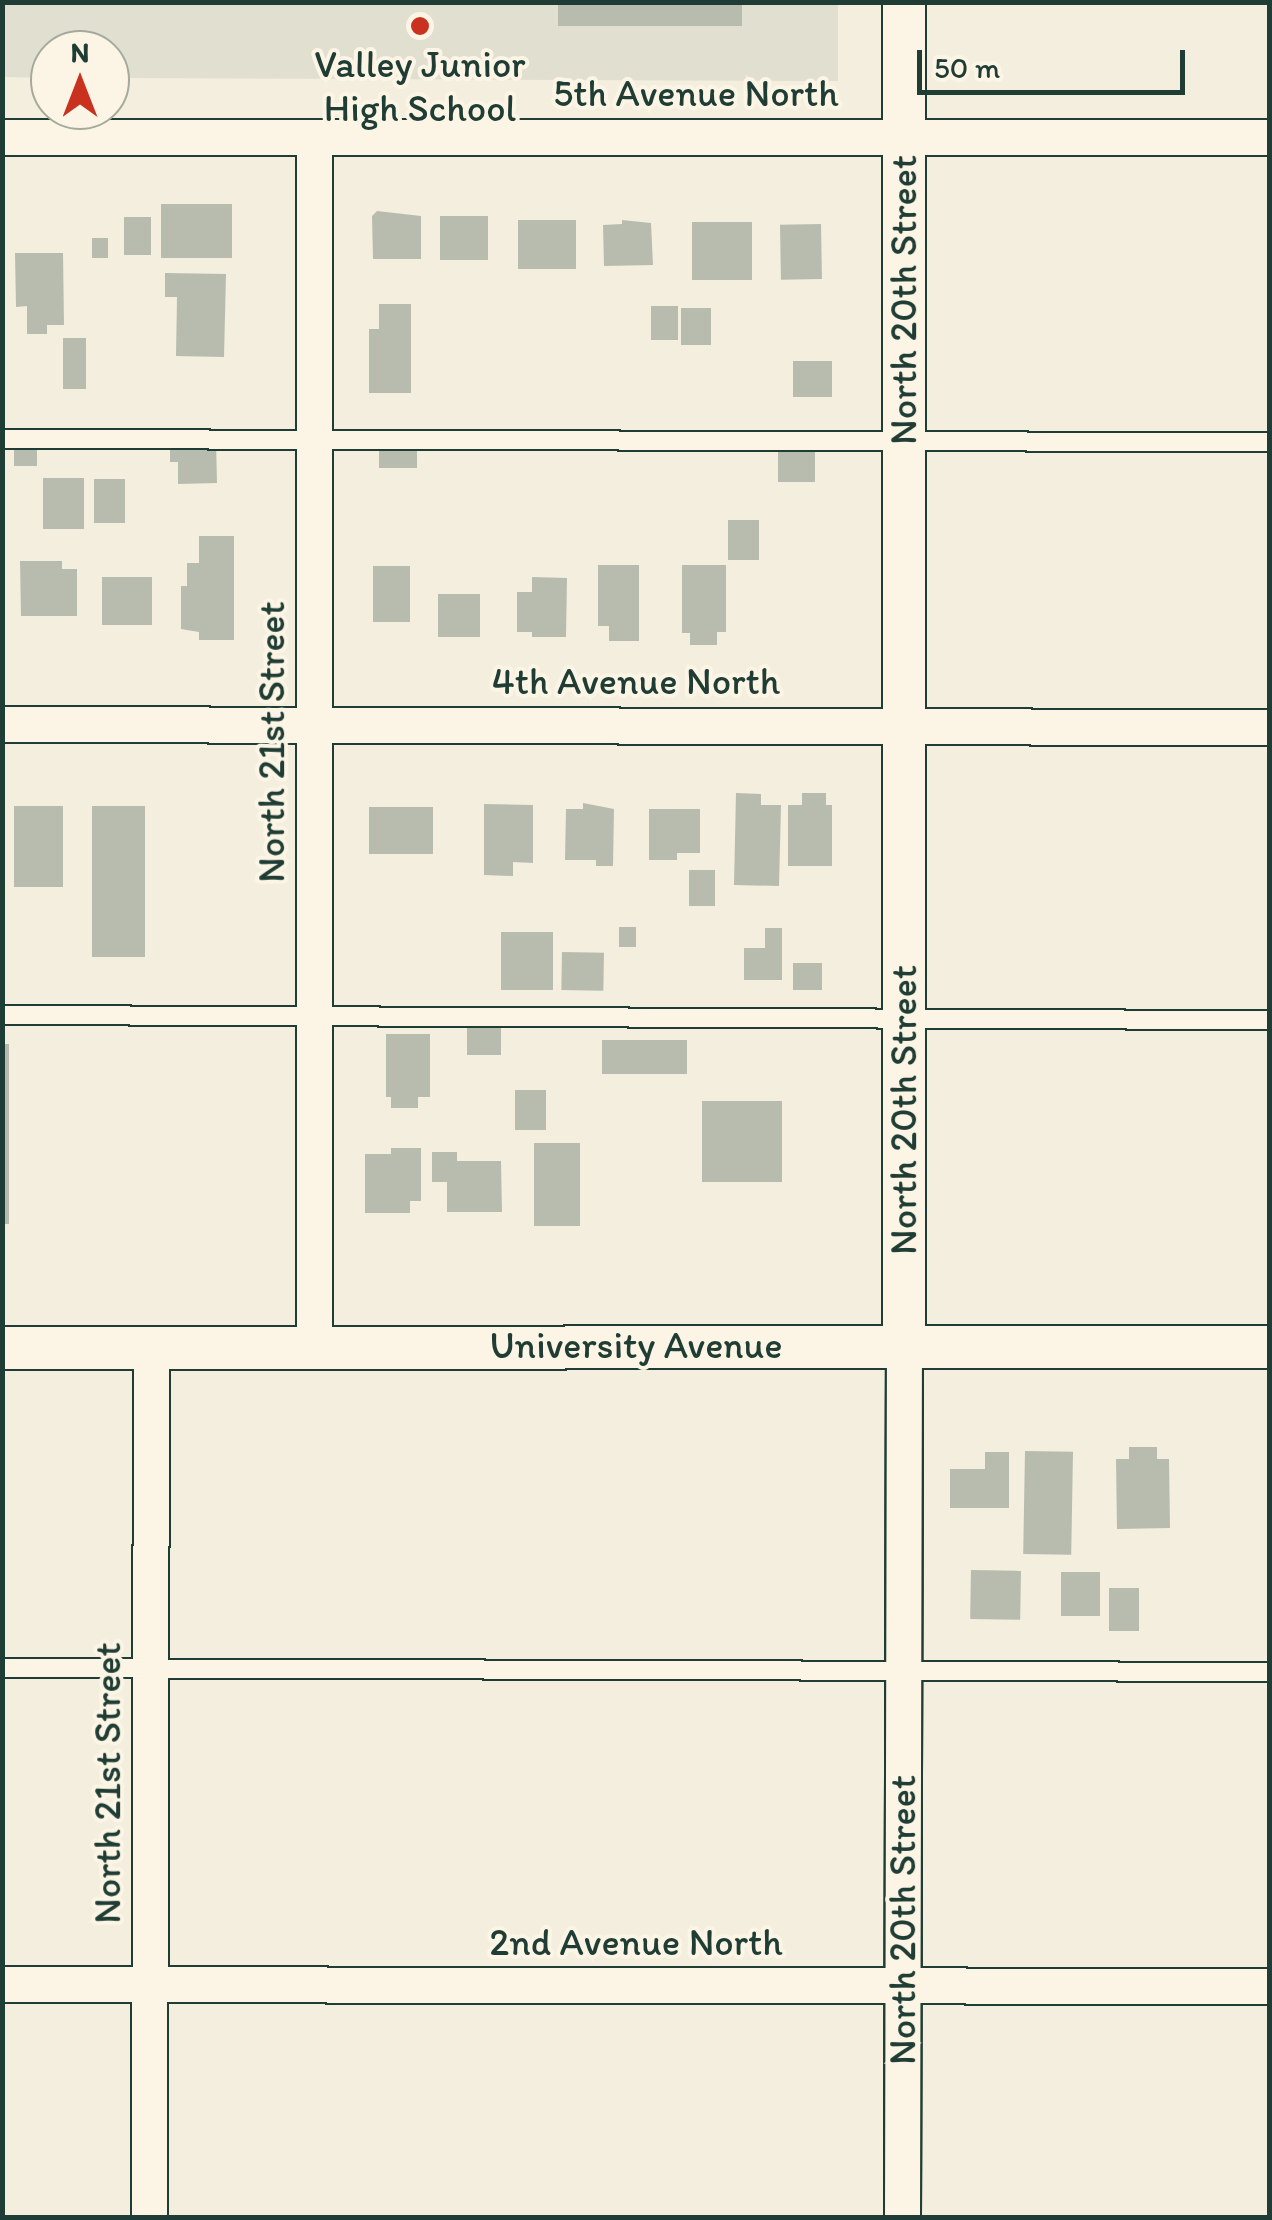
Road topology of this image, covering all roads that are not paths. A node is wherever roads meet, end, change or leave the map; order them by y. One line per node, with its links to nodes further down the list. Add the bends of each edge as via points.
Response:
1 (904, 2): 2 (street, North 20th Street)
2 (904, 136): 4 (street, 5th Avenue North); 5 (street, 5th Avenue North); 8 (street, North 20th Street)
3 (2, 137): 5 (street, 5th Avenue North)
4 (1270, 137)
5 (314, 138): 7 (street, North 21st Street)
6 (2, 439): 7 (lane)
7 (314, 440): 8 (lane); 12 (street, North 21st Street)
8 (904, 441): 9 (lane); 11 (street, North 20th Street)
9 (1270, 442)
10 (2, 724): 12 (street, 4th Avenue North)
11 (905, 724): 12 (street, 4th Avenue North); 13 (street, 4th Avenue North); 16 (street, North 20th Street)
12 (315, 725): 15 (street, North 21st Street)
13 (1270, 727)
14 (2, 1016): 15 (lane)
15 (314, 1016): 16 (lane); 19 (street, North 21st Street)
16 (904, 1019): 17 (lane); 18 (street, North 20th Street)
17 (1270, 1020)
18 (904, 1345): 19 (street, University Avenue); 20 (street, University Avenue); 25 (street, North 20th Street)
19 (314, 1346): 22 (street, University Avenue)
20 (1270, 1347)
21 (2, 1348): 22 (street, University Avenue)
22 (152, 1348): 24 (street, North 21st Street)
23 (2, 1668): 24 (lane)
24 (151, 1669): 25 (lane); 28 (street, North 21st Street)
25 (904, 1671): 26 (lane); 29 (street, North 20th Street)
26 (1270, 1672)
27 (2, 1984): 28 (street, 2nd Avenue North)
28 (150, 1984): 29 (street, 2nd Avenue North); 31 (street, North 21st Street)
29 (903, 1986): 30 (street, 2nd Avenue North); 32 (street, North 20th Street)
30 (1270, 1986)
31 (149, 2218)
32 (902, 2218)

